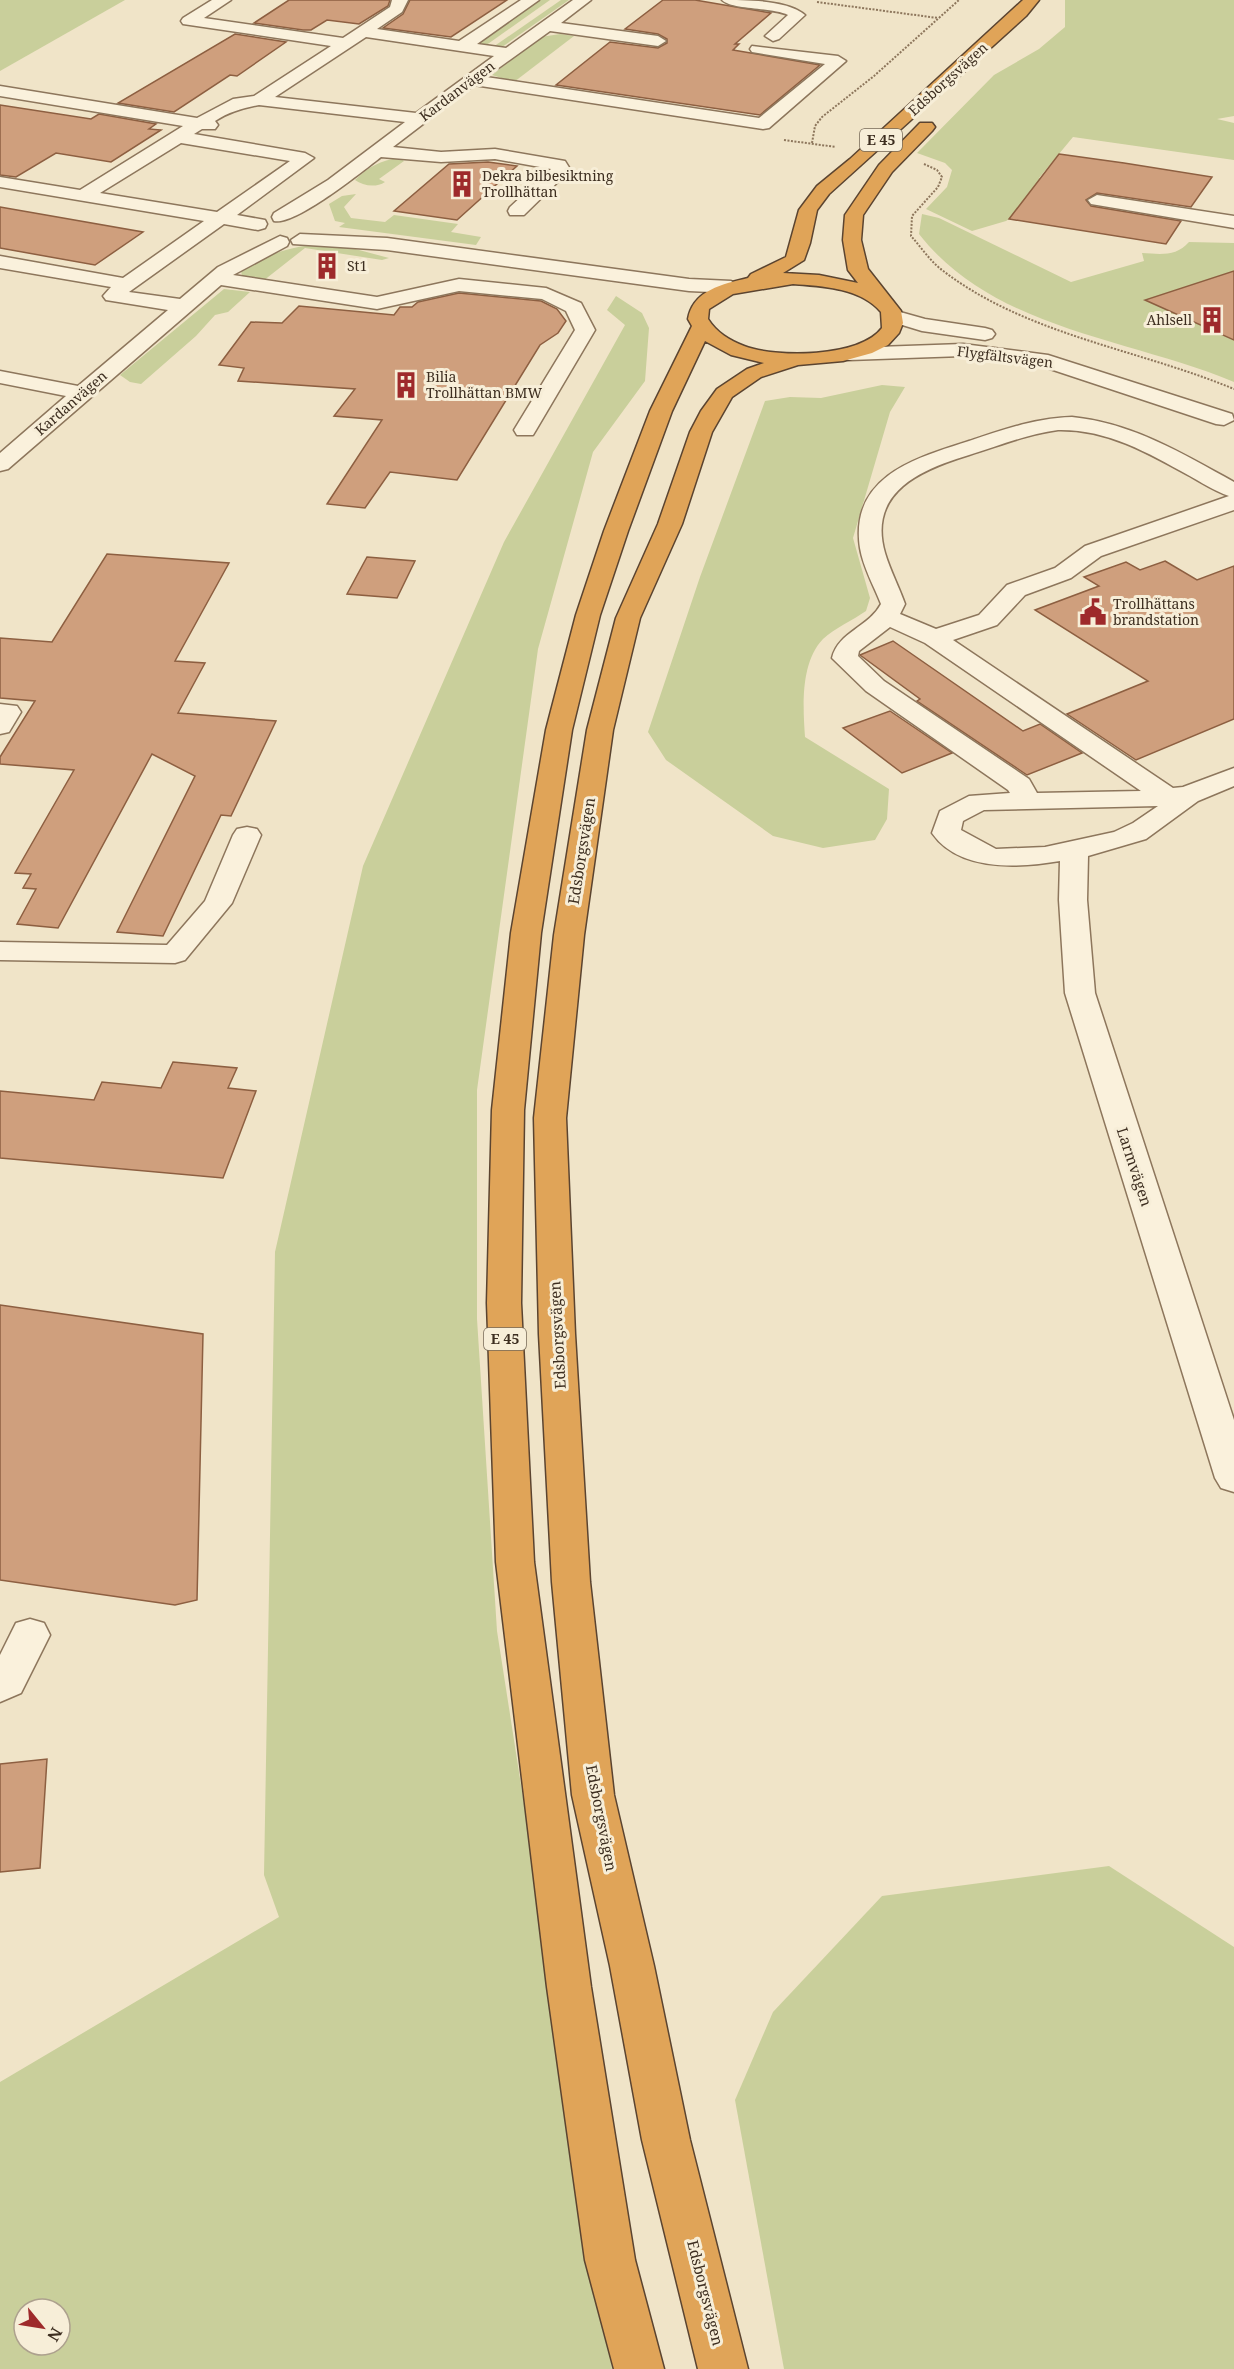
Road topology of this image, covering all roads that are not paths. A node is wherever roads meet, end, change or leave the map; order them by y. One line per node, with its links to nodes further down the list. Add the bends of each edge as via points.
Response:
1 (224, 0): 14 (street, via 189,21)
2 (400, 0): 11 (street, via 397,9)
3 (531, 0): 15 (street)
4 (583, 0): 8 (street, Kardanvägen)
5 (730, 0): 12 (street, via 794,11 797,15)
6 (1031, 0): 45 (highway, Edsborgsvägen / E 45, via 823,190 808,210 794,260)
7 (1050, 0): 19 (highway, Edsborgsvägen)
8 (566, 12): 9 (street); 10 (street, Kardanvägen)
9 (633, 21)
10 (547, 26): 13 (street); 17 (street, Kardanvägen)
11 (363, 32): 14 (street); 15 (street)
12 (773, 36)
13 (658, 41)
14 (346, 43): 21 (street)
15 (461, 46): 17 (street)
16 (758, 49): 18 (street, via 838,61 763,124)
17 (508, 53): 18 (street, Kardanvägen)
18 (471, 80): 23 (street, Kardanvägen)
19 (971, 82)
20 (0, 91): 24 (street)
21 (259, 100): 23 (street); 24 (street, via 239,103)
22 (938, 116): 47 (highway, Edsborgsvägen / E 45, via 885,169 854,215 852,240 858,270)
23 (421, 119): 27 (street, Kardanvägen)
24 (200, 123): 25 (street); 26 (street, via 278,136)
25 (178, 137): 26 (street); 30 (street)
26 (257, 150): 34 (street, via 305,158)
27 (377, 151): 29 (street, Kardanvägen); 32 (street, via 441,157 495,154 559,165 561,169)
28 (0, 182): 30 (street)
29 (334, 184): 33 (street, Kardanvägen); 35 (street, Kardanvägen)
30 (83, 196): 34 (street)
31 (1097, 200): 36 (street)
32 (517, 211)
33 (281, 217): 35 (street); 37 (street)
34 (219, 219): 37 (street); 44 (street)
35 (315, 221): 38 (street, via 315,234); 40 (street)
36 (1234, 222)
37 (256, 228): 39 (street, via 262,239); 43 (street, Kardanvägen)
38 (300, 240): 39 (street); 40 (street)
39 (280, 242): 43 (street, Kardanvägen)
40 (387, 244): 42 (street)
41 (0, 262): 44 (street)
42 (512, 262): 45 (street); 48 (street, via 623,285 668,299)
43 (220, 275): 46 (street, Kardanvägen); 54 (street, via 377,303 459,285 546,294 574,307 585,330)
44 (127, 284): 46 (street, via 112,296)
45 (739, 285): 47 (highway, E 45, via 777,279 824,280 865,291); 48 (highway, E 45, via 709,299)
46 (184, 306): 52 (street, Kardanvägen)
47 (888, 309): 49 (highway, via 893,324 884,338); 53 (street, Flygfältsvägen, via 922,325 1077,352)
48 (701, 320): 50 (highway, via 719,342 765,356); 72 (highway, E 45, via 661,411 616,531 588,615 559,730 526,933 508,1110 504,1303 515,1562 569,1987 610,2259)
49 (849, 354): 50 (highway); 53 (street, Flygfältsvägen, via 963,350 1041,360)
50 (797, 359): 71 (highway, Edsborgsvägen, via 754,373 724,393 712,411 700,432 670,524 628,618 600,730 569,935 550,1118 571,1582 593,1795 666,2140)
51 (0, 377): 52 (street)
52 (83, 393): 55 (street, Kardanvägen)
53 (1229, 422)
54 (525, 430)
55 (0, 464)
56 (1234, 491): 58 (street, via 1137,439 1083,424 1030,428 915,466 894,479 874,510 873,551 893,604)
57 (1234, 502): 59 (street, via 1094,551 1063,573 1016,590 988,620)
58 (886, 618): 59 (street); 64 (street, via 847,648 845,658 876,686 1019,786)
59 (934, 638): 63 (street)
60 (0, 712): 61 (street, via 8,712)
61 (0, 726)
62 (1234, 776): 63 (street)
63 (1178, 796): 64 (street); 66 (street, via 1169,812 1135,834)
64 (1027, 800): 66 (street, via 979,802 950,817 946,832 970,850 998,858)
65 (247, 835): 67 (street, via 218,903 175,954)
66 (1074, 849): 68 (street, Larmvägen, via 1073,900 1080,993)
67 (0, 951)
68 (1234, 1478)
69 (30, 1635): 70 (street, via 7,1681)
70 (0, 1685)
71 (711, 2312): 73 (highway, Edsborgsvägen); 74 (highway)
72 (639, 2369)
73 (723, 2369)
74 (731, 2369)

